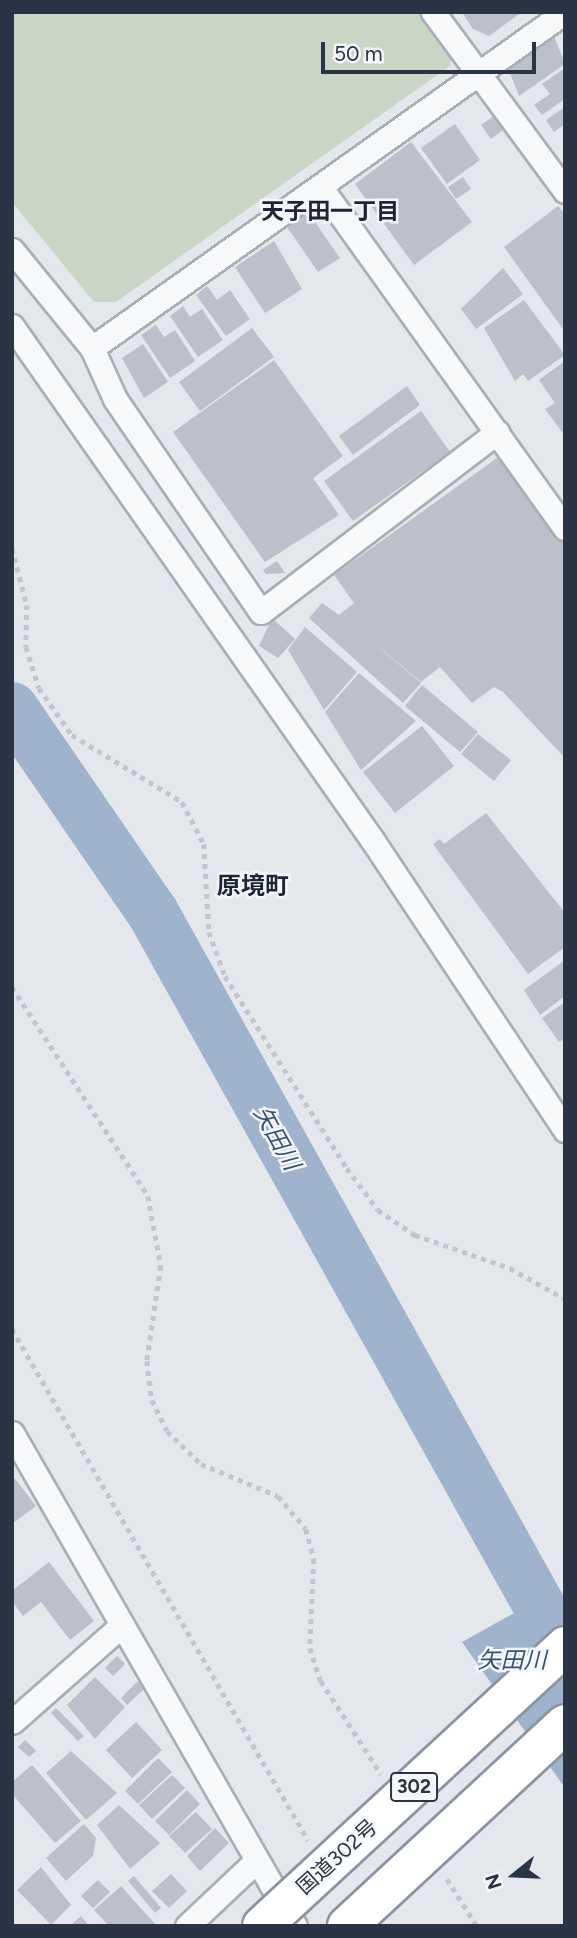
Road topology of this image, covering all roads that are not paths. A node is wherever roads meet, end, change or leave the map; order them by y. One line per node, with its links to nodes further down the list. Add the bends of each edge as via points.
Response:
1 (433, 12): 3 (street)
2 (565, 12): 3 (street)
3 (480, 75): 4 (street); 5 (street)
4 (323, 189): 8 (street); 9 (street)
5 (565, 191)
6 (12, 250): 8 (street)
7 (12, 326): 11 (street, via 373,841)
8 (92, 348): 9 (street, via 115,399 261,611)
9 (497, 432): 10 (street)
10 (565, 528)
11 (565, 1130)
12 (12, 1433): 13 (street)
13 (121, 1626): 15 (street); 17 (street)
14 (565, 1646): 19 (highway, 国道302号 / 302, bridge)
15 (12, 1722)
16 (565, 1724): 21 (highway, 302, bridge)
17 (257, 1860): 18 (street); 20 (street)
18 (187, 1926)
19 (262, 1926)
20 (295, 1926)
21 (347, 1926)

